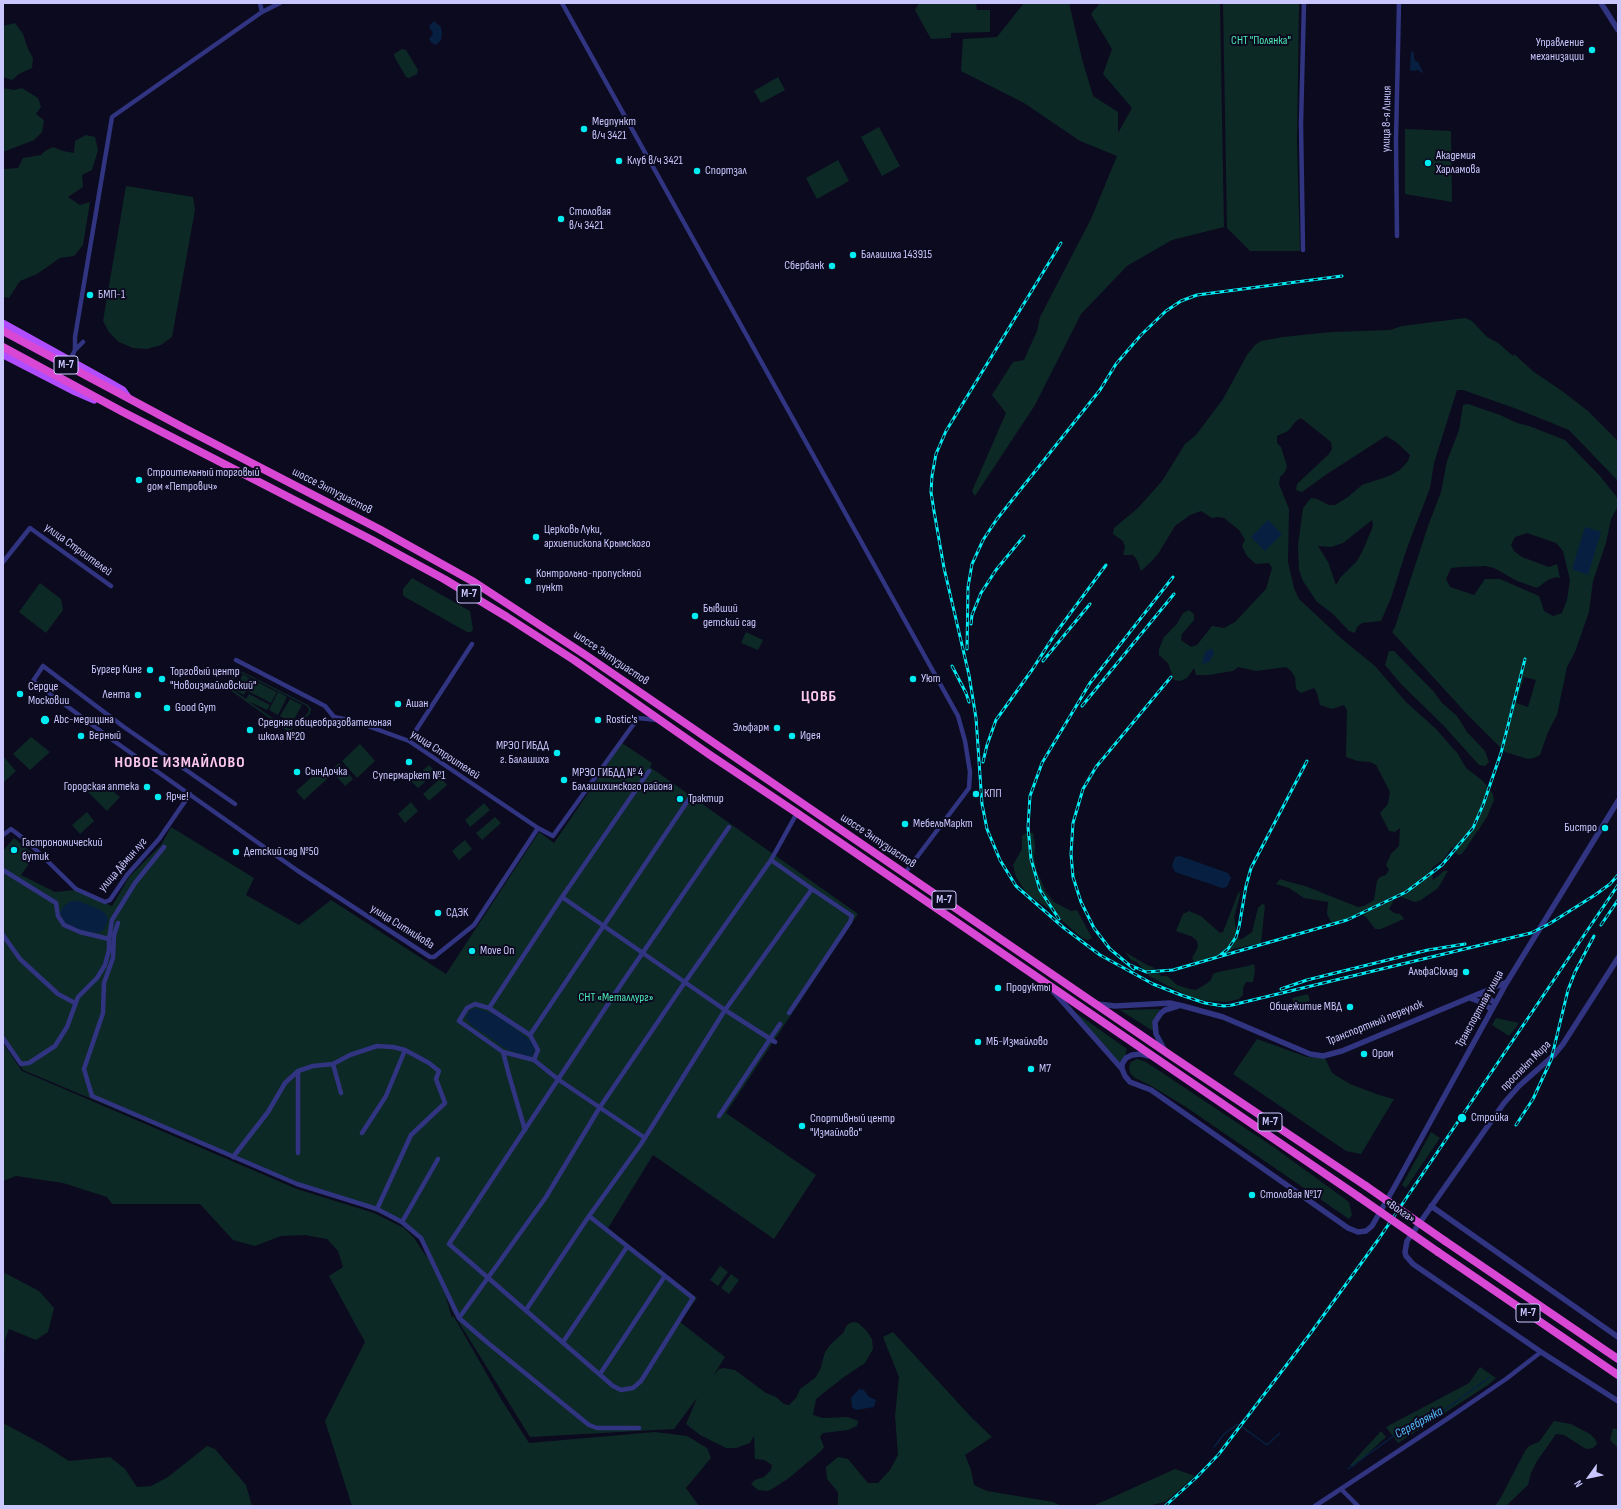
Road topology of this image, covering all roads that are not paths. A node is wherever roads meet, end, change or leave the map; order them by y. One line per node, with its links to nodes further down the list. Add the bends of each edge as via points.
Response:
1 (260, 3): 7 (street)
2 (280, 3): 7 (street)
3 (562, 3): 38 (street, via 958,716 970,772 969,788)
4 (1304, 3): 10 (street, via 1301,124)
5 (1399, 3): 9 (street, улица 8-я Линия)
6 (1601, 3): 8 (street)
7 (262, 12): 15 (street, via 112,117 75,337)
8 (1618, 30)
9 (1397, 236)
10 (1303, 250)
11 (3, 323): 17 (main road)
12 (3, 331): 18 (highway, шоссе Энтузиастов / М-7)
13 (83, 342): 15 (street)
14 (3, 347): 19 (highway, шоссе Энтузиастов / М-7)
15 (75, 350): 17 (street)
16 (3, 356): 19 (main road, via 73,391)
17 (70, 360): 18 (main road, via 111,382)
18 (129, 398): 38 (highway, шоссе Энтузиастов / М-7, via 379,529 474,582)
19 (123, 412): 24 (highway, шоссе Энтузиастов / М-7, via 444,579 574,660)
20 (3, 562): 21 (street, улица Строителей, via 30,528)
21 (111, 586)
22 (472, 644): 25 (street)
23 (236, 660): 25 (street, улица Строителей, via 325,706 334,717 354,721)
24 (661, 720): 31 (highway, шоссе Энтузиастов / М-7); 33 (street, улица Строителей, via 638,718 553,836)
25 (409, 741): 33 (street, улица Строителей)
26 (649, 771): 40 (street)
27 (190, 794): 30 (street, via 33,681 44,666 124,727); 33 (street, улица Ситникова, via 332,894 432,958 474,925); 34 (street, улица Дёмин луг, via 153,847 127,875 110,900 105,902 76,889 11,829)
28 (689, 799): 42 (street)
29 (1618, 801): 48 (street, Транспортная улица)
30 (235, 804)
31 (797, 813): 36 (street); 49 (highway, шоссе Энтузиастов / М-7)
32 (729, 827): 45 (street)
33 (538, 828)
34 (3, 835)
35 (164, 847): 44 (street, via 135,883 112,920)
36 (771, 860): 39 (street); 47 (street)
37 (3, 870): 44 (street, via 56,903 58,916 64,925)
38 (905, 873): 54 (highway, шоссе Энтузиастов / М-7)
39 (812, 889): 57 (street); 59 (street, via 852,916 834,950)
40 (562, 897): 42 (street); 56 (street)
41 (118, 923): 83 (street, via 114,936 113,958 104,983 103,1013 84,1069 92,1096)
42 (603, 926): 45 (street); 61 (street)
43 (3, 935): 52 (street, via 20,959 58,994)
44 (108, 939): 52 (street, via 109,950 105,965)
45 (643, 953): 47 (street); 75 (street)
46 (1618, 958): 85 (street, проспект Мира, via 1563,1044 1511,1094)
47 (685, 982): 57 (street); 77 (street)
48 (1507, 982): 50 (street, Транспортный переулок); 53 (street, Транспортная улица)
49 (1047, 985): 68 (highway, шоссе Энтузиастов / М-7); 73 (street)
50 (1479, 994): 51 (street, Транспортный переулок); 53 (street)
51 (1469, 998): 55 (street, Транспортный переулок, via 1342,1051 1323,1056 1310,1054 1223,1017); 58 (street)
52 (75, 1003): 62 (street, via 67,1028 55,1046 29,1063 21,1064)
53 (1495, 1003): 58 (street, Транспортная улица)
54 (1096, 1004): 55 (street, Транспортный переулок, via 1115,1006 1170,1003); 67 (highway, шоссе Энтузиастов / М-7)
55 (1183, 1006): 67 (street, via 1165,1010 1155,1022 1156,1034)
56 (489, 1008): 61 (street); 66 (street, via 475,1004 467,1008 459,1021)
57 (725, 1010): 63 (street); 81 (street)
58 (1491, 1010): 73 (street, Транспортная улица, via 1372,1226 1358,1232 1348,1228 1151,1090 1130,1082)
59 (789, 1013)
60 (780, 1024): 63 (street)
61 (530, 1035): 70 (street, via 538,1050)
62 (3, 1038)
63 (770, 1039): 64 (street); 78 (street)
64 (775, 1042)
65 (405, 1050): 71 (street, via 377,1046); 80 (street, via 386,1096); 86 (street, via 439,1071 436,1079 445,1103 411,1135)
66 (503, 1052): 70 (street); 79 (street)
67 (1165, 1052): 69 (highway, шоссе Энтузиастов / М-7)
68 (1152, 1057): 72 (highway, шоссе Энтузиастов / М-7); 73 (street, via 1132,1055 1126,1058)
69 (1173, 1057): 97 (highway, «Волга» / М-7, bridge)
70 (534, 1060): 75 (street)
71 (333, 1064): 74 (street); 76 (street)
72 (1167, 1067): 99 (highway, «Волга» / М-7, bridge)
73 (1122, 1069)
74 (298, 1071): 82 (street); 83 (street, via 286,1083 268,1112)
75 (559, 1080): 77 (street); 79 (street)
76 (341, 1093)
77 (600, 1107): 81 (street); 91 (street, via 546,1197)
78 (719, 1116)
79 (525, 1130): 91 (street, via 449,1244)
80 (362, 1133)
81 (645, 1138): 87 (street)
82 (298, 1153)
83 (233, 1157): 86 (street, via 297,1184)
84 (438, 1159): 88 (street)
85 (1431, 1206): 94 (street); 96 (street, проспект Мира, via 1407,1241 1405,1252 1408,1259)
86 (377, 1209): 88 (street)
87 (589, 1216): 89 (street); 92 (street)
88 (402, 1222): 93 (street, via 421,1238)
89 (627, 1246): 90 (street); 95 (street)
90 (665, 1276): 98 (street); 98 (street, via 693,1298 641,1381 632,1388 621,1390)
91 (487, 1278): 92 (street); 93 (street)
92 (526, 1310): 95 (street)
93 (459, 1318): 101 (street, via 589,1426)
94 (1618, 1337)
95 (563, 1342): 98 (street)
96 (1541, 1352): 100 (street); 102 (street, via 1506,1379)
97 (1618, 1359)
98 (600, 1374)
99 (1618, 1375)
100 (1618, 1401)
101 (639, 1428)
102 (1341, 1489): 103 (street); 104 (street)
103 (1315, 1506)
104 (1358, 1506)

